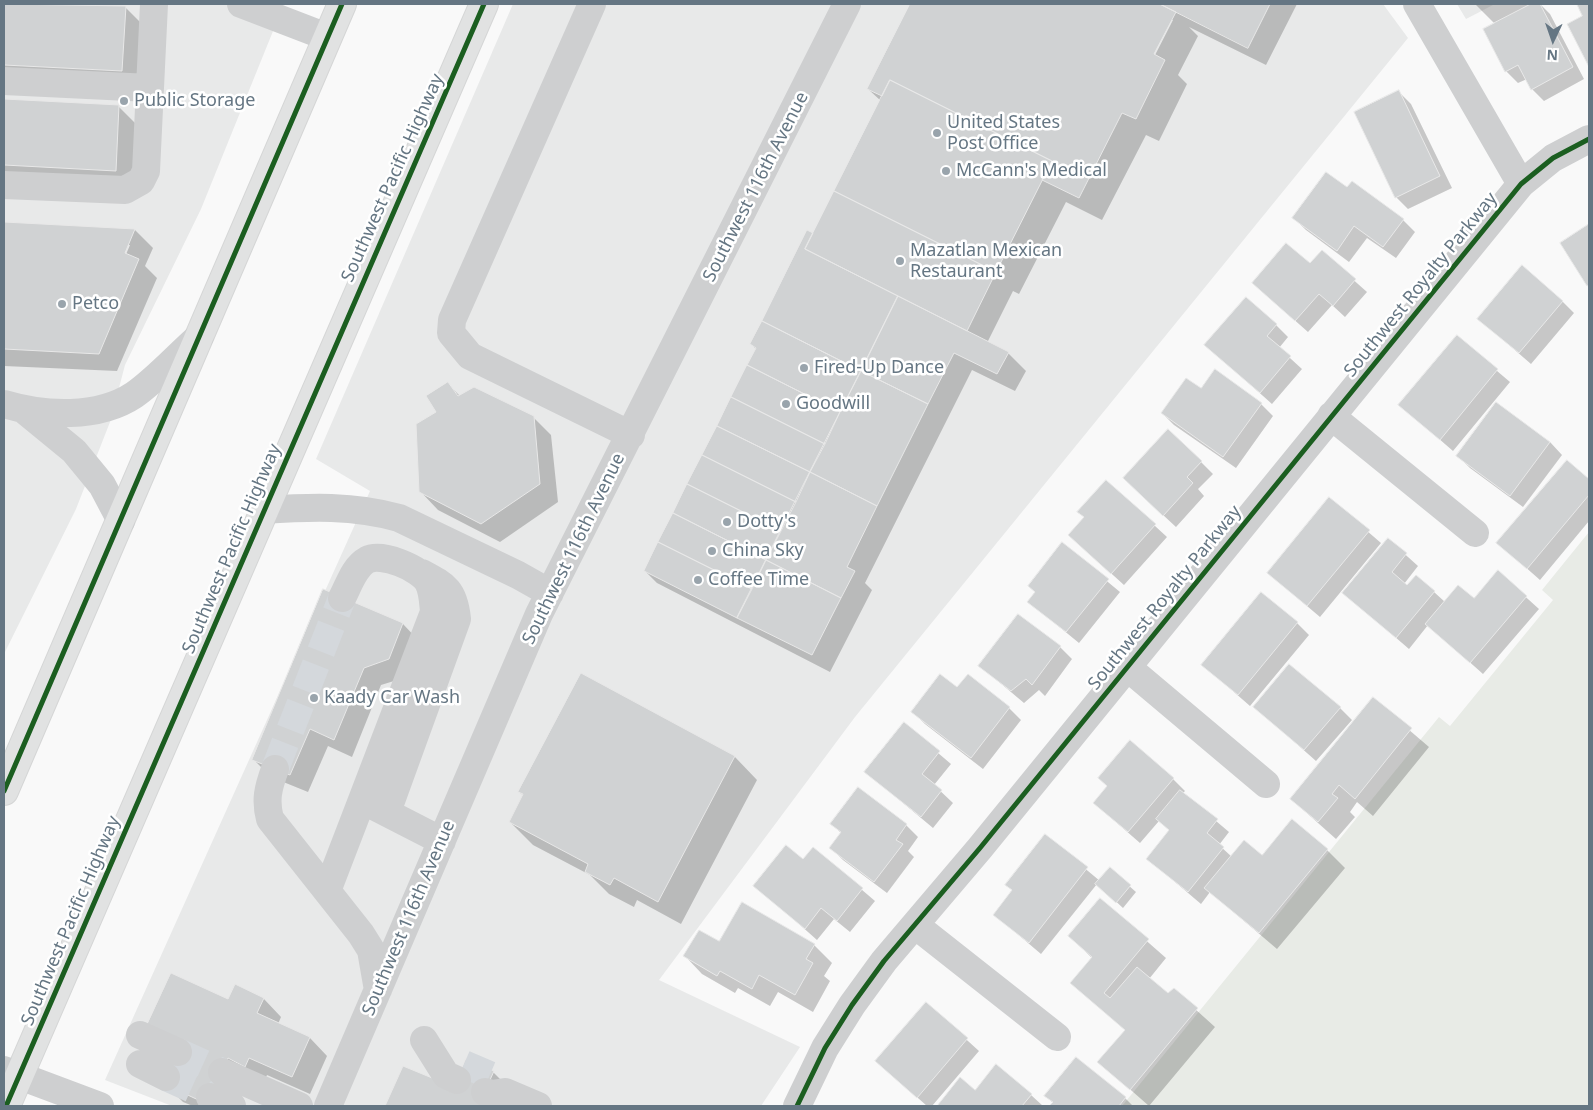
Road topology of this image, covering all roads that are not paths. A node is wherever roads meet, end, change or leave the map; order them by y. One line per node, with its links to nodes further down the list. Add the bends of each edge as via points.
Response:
1 (154, 4): 10 (street)
2 (240, 4): 8 (street)
3 (342, 4): 8 (highway)
4 (484, 4): 18 (highway, Southwest Pacific Highway)
5 (592, 4): 17 (street, via 452,320 451,333 470,356)
6 (847, 4): 17 (street, Southwest 116th Avenue)
7 (1417, 4): 12 (street)
8 (327, 37): 14 (highway)
9 (4, 82): 10 (street)
10 (150, 88): 13 (street, via 146,170 134,185 125,190)
11 (1589, 139): 12 (street, Southwest Royalty Parkway, via 1553,158)
12 (1521, 184): 16 (street, Southwest Royalty Parkway)
13 (4, 185)
14 (200, 336): 15 (street, via 134,395 100,409 62,413); 19 (highway)
15 (14, 407): 19 (street, via 74,451 102,484)
16 (1331, 416): 20 (street); 24 (street, Southwest Royalty Parkway)
17 (631, 435): 22 (street, Southwest 116th Avenue)
18 (263, 510): 22 (street, via 355,508 399,518); 39 (highway, Southwest Pacific Highway)
19 (121, 521): 27 (highway)
20 (1475, 533)
21 (420, 572): 23 (street, via 374,556 356,571); 28 (street, via 428,581 433,595 434,612); 29 (street, via 462,593 474,612 472,624)
22 (550, 593): 30 (street, Southwest 116th Avenue)
23 (342, 598)
24 (1127, 667): 26 (street); 32 (street, Southwest Royalty Parkway)
25 (275, 769): 31 (street, via 267,791 266,806 270,819)
26 (1266, 784)
27 (4, 791)
28 (362, 800): 29 (street); 31 (street)
29 (394, 816): 30 (street)
30 (442, 841): 33 (street, Southwest 116th Avenue)
31 (327, 891): 33 (street, via 370,950)
32 (915, 925): 35 (street); 49 (street, Southwest Royalty Parkway, via 852,1004 825,1048)
33 (378, 990): 47 (street, Southwest 116th Avenue)
34 (140, 1036): 37 (street)
35 (1057, 1038)
36 (430, 1050): 41 (street, via 446,1075)
37 (178, 1052)
38 (140, 1064): 42 (street)
39 (11, 1072): 44 (highway, Southwest Pacific Highway); 45 (street)
40 (222, 1072): 46 (street)
41 (461, 1072)
42 (166, 1077)
43 (494, 1086): 48 (street)
44 (6, 1106)
45 (100, 1106)
46 (299, 1106)
47 (328, 1106)
48 (538, 1106)
49 (797, 1106)

